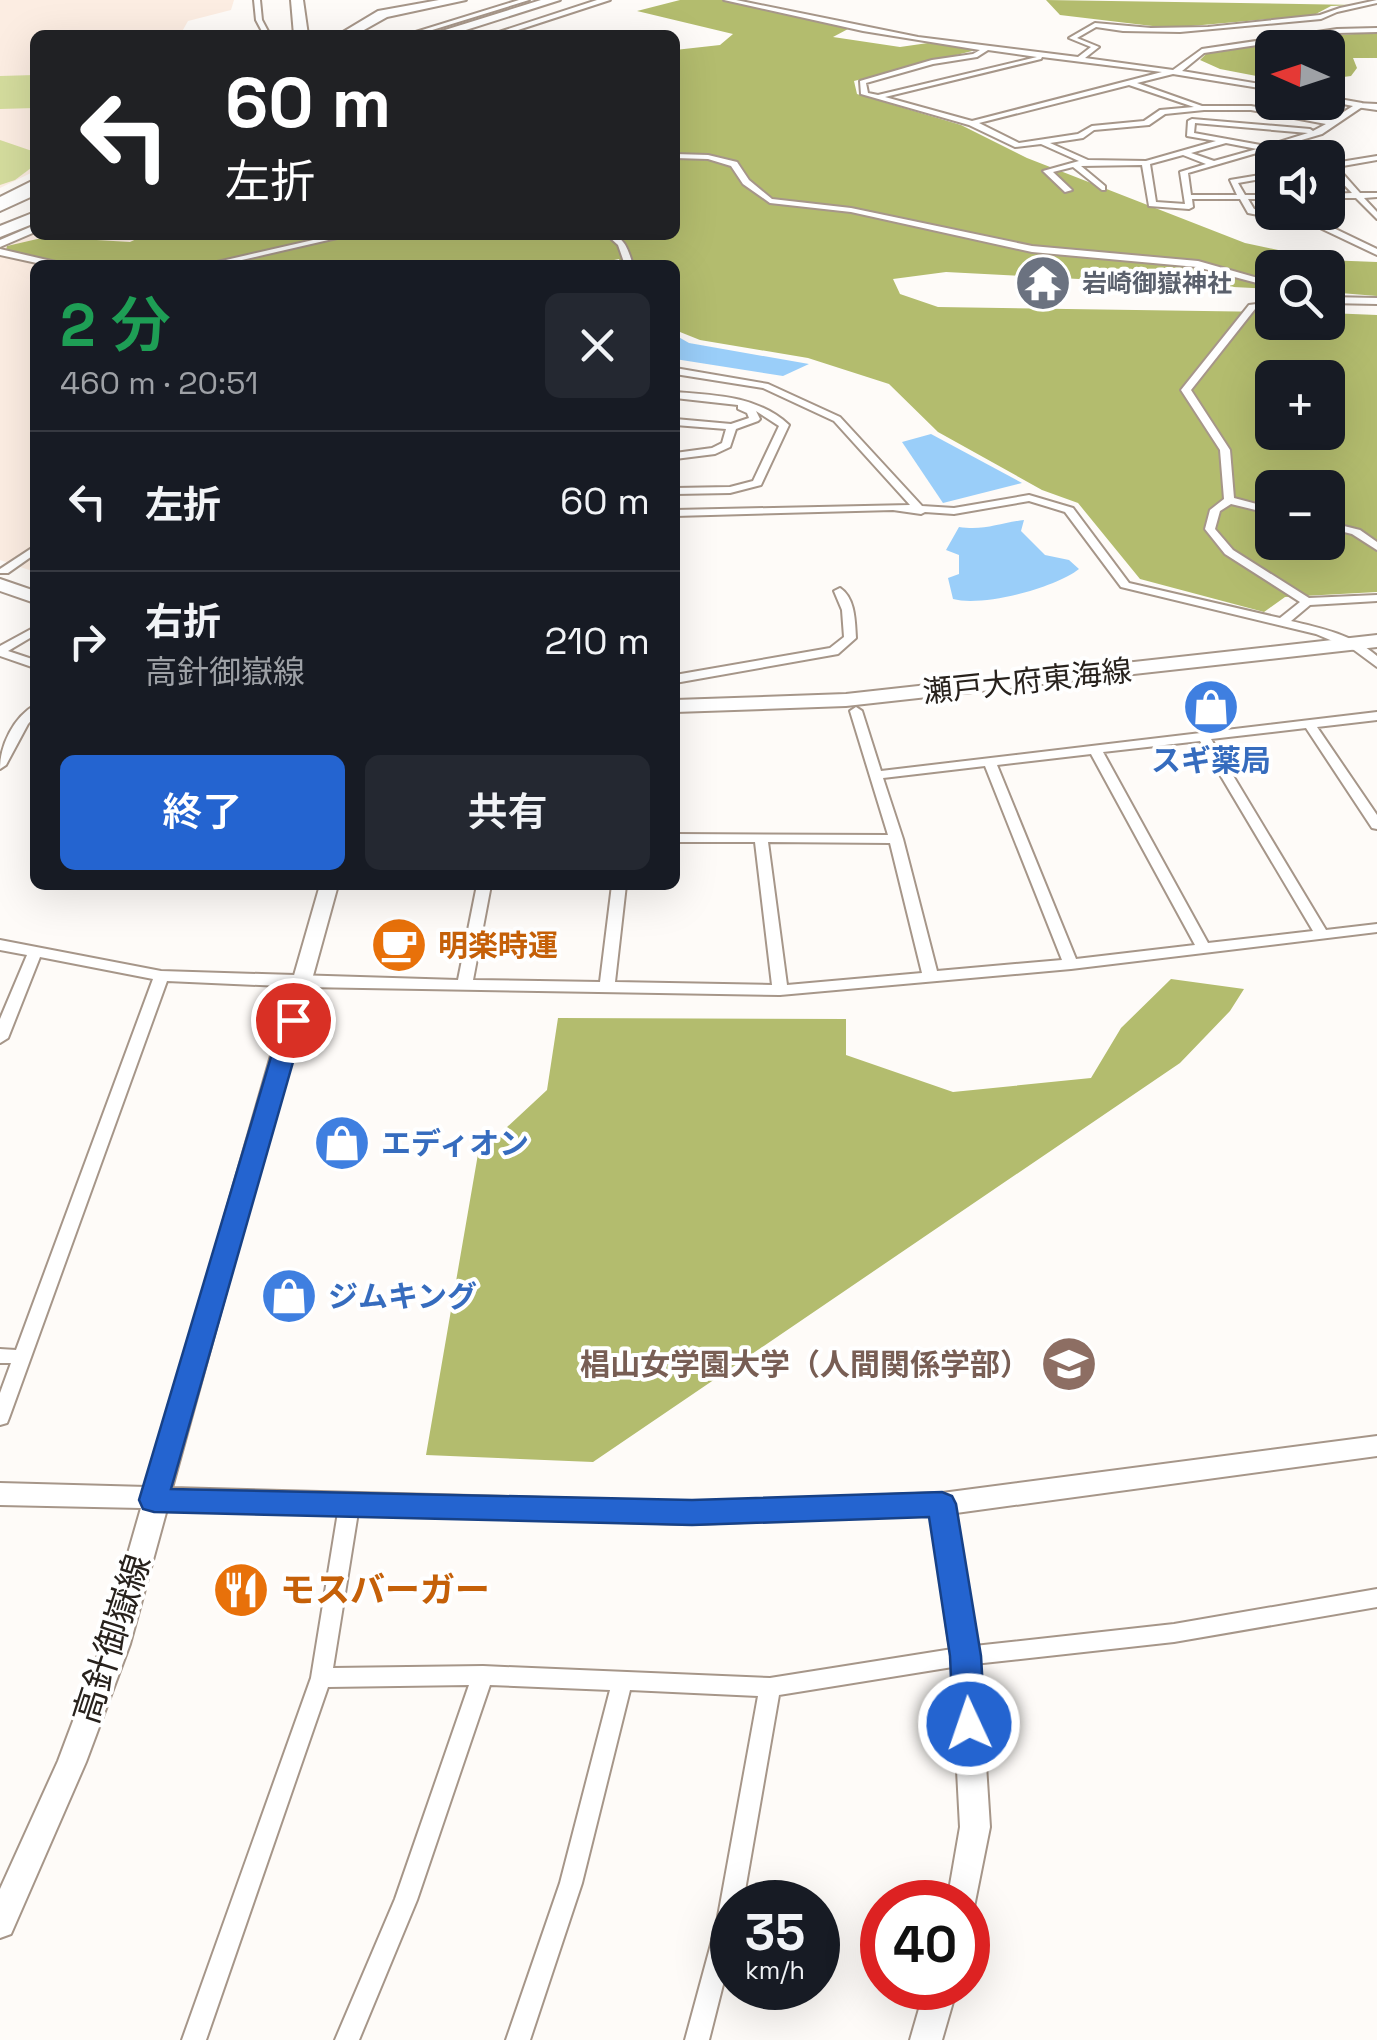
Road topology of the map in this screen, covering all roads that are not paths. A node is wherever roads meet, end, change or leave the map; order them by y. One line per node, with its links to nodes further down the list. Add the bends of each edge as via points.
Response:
1 (257, 0): 12 (street)
2 (297, 0): 13 (highway)
3 (460, 0): 14 (highway, via 383,14)
4 (526, 0): 15 (street)
5 (554, 0): 16 (highway)
6 (580, 0): 17 (highway)
7 (606, 0): 18 (street)
8 (727, 0): 20 (street)
9 (1377, 1): 10 (street)
10 (1360, 7): 11 (street); 22 (street, via 1199,30 1136,32 1095,25 1072,38 1096,47)
11 (1377, 13)
12 (264, 30)
13 (300, 30)
14 (354, 30)
15 (426, 30)
16 (453, 30)
17 (480, 30)
18 (510, 30)
19 (1377, 30): 23 (street, via 1202,51)
20 (987, 48): 21 (street); 26 (street, via 862,82 865,94)
21 (1054, 55): 22 (street); 26 (street)
22 (1080, 58): 23 (street)
23 (1179, 70): 24 (street); 25 (street)
24 (1131, 83): 30 (street); 32 (street)
25 (1255, 85)
26 (878, 97): 32 (street)
27 (1345, 102): 28 (street)
28 (1360, 105): 29 (street); 31 (street)
29 (1377, 106)
30 (1204, 108): 31 (street, via 1250,108); 36 (street)
31 (1334, 123): 33 (street)
32 (972, 124): 36 (street, via 1018,144)
33 (1319, 132): 34 (street); 35 (street, via 1192,122 1190,134)
34 (1292, 140)
35 (1226, 141): 37 (street); 39 (street)
36 (1043, 142): 42 (street)
37 (1255, 146)
38 (1255, 151): 46 (street)
39 (1184, 153): 43 (street); 46 (street)
40 (680, 156): 71 (street, via 734,164 770,201 851,210 1032,248 1198,264)
41 (1377, 158): 44 (street)
42 (1087, 162): 43 (street); 45 (street)
43 (1146, 163): 55 (street, via 1152,204 1190,207)
44 (1345, 163)
45 (1075, 164): 50 (street); 51 (street, via 1047,170)
46 (1214, 164): 55 (street, via 1184,172)
47 (1255, 178): 56 (street, via 1233,182)
48 (1345, 180): 53 (street)
49 (30, 188): 59 (highway)
50 (1102, 188)
51 (1068, 190)
52 (1345, 195): 53 (street)
53 (1361, 195): 54 (street); 62 (street)
54 (1377, 195)
55 (1186, 197): 56 (street)
56 (1244, 197): 57 (street); 60 (street)
57 (1255, 197)
58 (30, 200): 61 (highway)
59 (0, 203)
60 (1255, 212)
61 (0, 214)
62 (1377, 216)
63 (15, 230): 66 (street)
64 (1331, 230): 68 (street)
65 (323, 240): 70 (street)
66 (0, 244)
67 (0, 252): 69 (street)
68 (1377, 252)
69 (35, 260)
70 (231, 260)
71 (1255, 280)
72 (1345, 300): 73 (street)
73 (1377, 301)
74 (1255, 307): 82 (street, via 1186,390 1225,450)
75 (680, 372): 84 (street, via 765,386 837,418)
76 (680, 398): 81 (street, via 750,404 784,425 758,483)
77 (680, 399): 79 (street, via 742,406 755,419)
78 (680, 422): 79 (street)
79 (732, 427): 80 (street, via 716,451)
80 (680, 455)
81 (680, 491)
82 (1230, 500): 83 (street); 94 (street, via 1215,510 1210,529 1229,552)
83 (1255, 507)
84 (921, 511): 85 (street); 95 (street, via 1027,498 1050,502 1069,510 1124,585)
85 (680, 513)
86 (1345, 529): 87 (street)
87 (1377, 548)
88 (30, 553): 89 (street)
89 (1, 575): 90 (main road); 92 (main road)
90 (30, 581)
91 (840, 591): 101 (street, via 850,638 834,650)
92 (30, 593)
93 (1377, 598): 94 (street)
94 (1307, 602): 95 (street)
95 (1282, 622): 97 (street)
96 (30, 633): 98 (street)
97 (1349, 644): 99 (main road, 瀬戸大府東海線); 102 (main road, 瀬戸大府東海線, via 846,700)
98 (0, 651): 100 (street)
99 (1375, 653): 103 (main road, 瀬戸大府東海線)
100 (30, 662)
101 (680, 677)
102 (680, 706)
103 (856, 711): 106 (main road, 瀬戸大府東海線); 112 (street)
104 (30, 714): 111 (street)
105 (1377, 716): 107 (street)
106 (680, 717)
107 (1310, 725): 108 (street); 113 (street)
108 (1203, 736): 109 (street); 121 (street)
109 (1095, 750): 110 (street); 123 (street)
110 (990, 762): 112 (street); 125 (street)
111 (0, 765)
112 (877, 775): 116 (street)
113 (1377, 825)
114 (680, 838): 115 (street)
115 (760, 838): 116 (street); 131 (street)
116 (896, 840): 127 (street)
117 (328, 890): 128 (street, 高針御嶽線)
118 (483, 890): 129 (street)
119 (618, 890): 130 (street)
120 (1377, 928): 121 (street)
121 (1322, 934): 123 (street)
122 (0, 945): 124 (street)
123 (1204, 950): 125 (street)
124 (34, 954): 126 (street); 132 (street)
125 (1071, 964): 127 (street)
126 (161, 976): 128 (street); 134 (street)
127 (931, 978): 131 (street)
128 (304, 982): 129 (street); 138 (street, 高針御嶽線)
129 (465, 984): 130 (street)
130 (607, 987): 131 (street)
131 (780, 990)
132 (0, 1038)
133 (0, 1356): 134 (street)
134 (23, 1356): 135 (street)
135 (0, 1418)
136 (1376, 1447): 139 (street)
137 (0, 1494): 138 (street)
138 (154, 1500): 140 (street); 148 (street, 高針御嶽線, via 116,1644)
139 (942, 1504): 140 (street, via 692,1512); 142 (street)
140 (350, 1506): 144 (street)
141 (1377, 1598): 142 (street, via 1174,1633)
142 (965, 1656): 146 (street); 147 (street, via 976,1827)
143 (483, 1675): 144 (street); 145 (street); 151 (street, via 406,1900)
144 (321, 1678): 150 (street)
145 (622, 1682): 146 (street); 152 (street, via 571,1883)
146 (770, 1686): 153 (street, via 728,1922)
147 (966, 1880)
148 (0, 1923)
149 (935, 2010): 154 (street)
150 (194, 2040)
151 (347, 2040)
152 (518, 2040)
153 (697, 2040)
154 (926, 2040)

